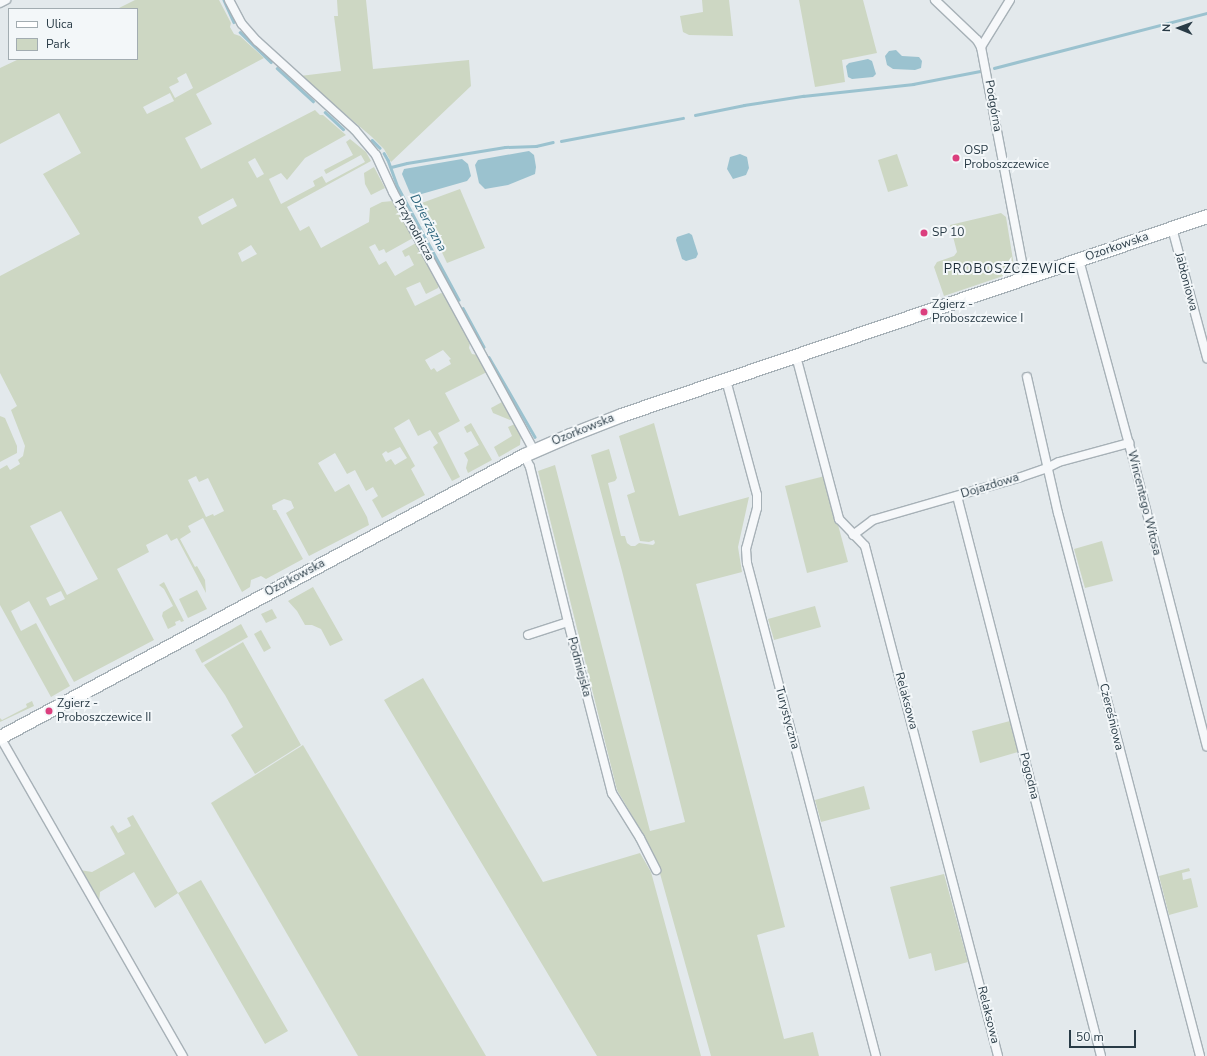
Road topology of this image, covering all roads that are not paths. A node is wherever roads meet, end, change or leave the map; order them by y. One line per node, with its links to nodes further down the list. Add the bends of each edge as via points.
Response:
1 (6, 0): 5 (street)
2 (229, 0): 16 (street, Przyrodnicza, via 242,24 257,41 355,130 376,155)
3 (935, 0): 6 (street, Podgórna, via 977,40)
4 (1010, 0): 6 (street)
5 (0, 3)
6 (981, 47): 10 (street, Podgórna)
7 (1207, 216): 8 (main road, Ozorkowska)
8 (1172, 228): 9 (main road, Ozorkowska); 12 (street, Jabłoniowa)
9 (1079, 260): 10 (main road, Ozorkowska); 15 (street, Wincentego Witosa)
10 (1025, 278): 11 (main road, Ozorkowska)
11 (796, 356): 14 (main road, Ozorkowska); 19 (street, Relaksowa, via 839,519)
12 (1207, 358)
13 (1027, 377): 17 (street, Czereśniowa)
14 (726, 380): 16 (main road, Ozorkowska, via 609,420); 26 (street, Turystyczna, via 757,495 757,508 746,549 747,563)
15 (1129, 443): 17 (street, Dojazdowa, via 1059,462); 23 (street, Wincentego Witosa)
16 (529, 453): 20 (street, Podmiejska, via 530,467); 22 (main road, Ozorkowska)
17 (1047, 468): 18 (street, Dojazdowa); 29 (street, Czereśniowa)
18 (957, 496): 19 (street, Dojazdowa, via 873,520); 28 (street, Pogodna)
19 (853, 535): 27 (street, Relaksowa, via 865,546)
20 (568, 622): 21 (street); 24 (street, Podmiejska, via 612,793)
21 (528, 635)
22 (0, 737): 25 (street)
23 (1207, 746)
24 (656, 870)
25 (183, 1056)
26 (876, 1056)
27 (998, 1056)
28 (1101, 1056)
29 (1200, 1056)

